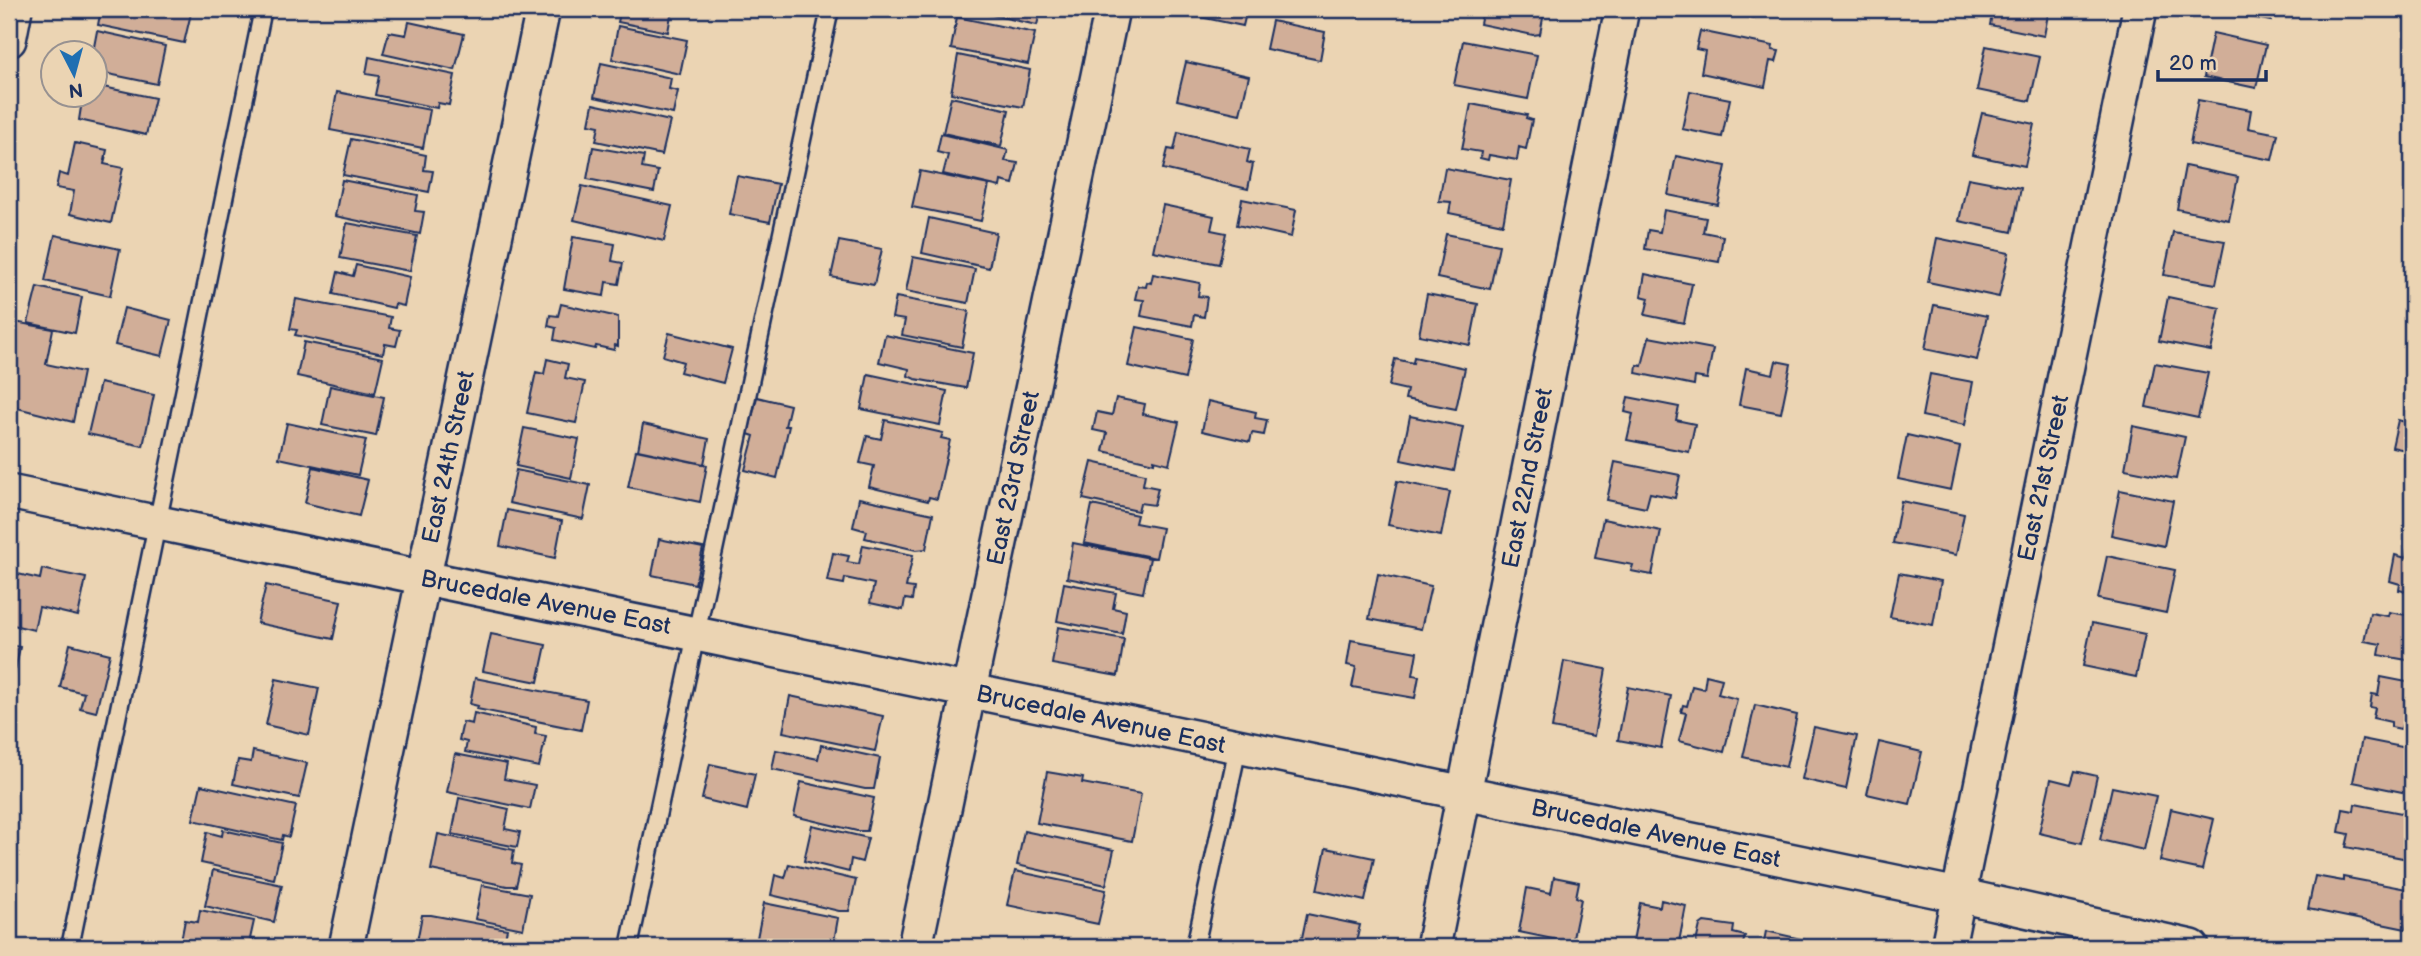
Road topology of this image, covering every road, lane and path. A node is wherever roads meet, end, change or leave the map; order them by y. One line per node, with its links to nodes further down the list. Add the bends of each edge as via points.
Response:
1 (15, 9): 8 (street)
2 (263, 9): 10 (lane)
3 (543, 9): 11 (street, East 24th Street)
4 (830, 9): 12 (lane)
5 (1112, 9): 13 (street, East 23rd Street)
6 (1622, 9): 15 (street, East 22nd Street)
7 (2140, 9): 16 (street, East 21st Street)
8 (9, 40)
9 (9, 492): 10 (street, Brucedale Avenue East)
10 (158, 521): 11 (street, Brucedale Avenue East); 17 (lane)
11 (423, 578): 12 (street, Brucedale Avenue East); 18 (street, East 24th Street)
12 (696, 633): 13 (street, Brucedale Avenue East); 19 (lane)
13 (968, 692): 14 (street, Brucedale Avenue East); 20 (street, East 23rd Street)
14 (1238, 747): 15 (street, Brucedale Avenue East); 21 (lane)
15 (1464, 794): 16 (street, Brucedale Avenue East); 22 (street, East 22nd Street)
16 (1958, 895): 23 (street, East 21st Street); 24 (street, Brucedale Avenue East)
17 (70, 947)
18 (346, 947)
19 (629, 947)
20 (915, 947)
21 (1195, 947)
22 (1433, 947)
23 (1948, 947)
24 (2192, 947)

